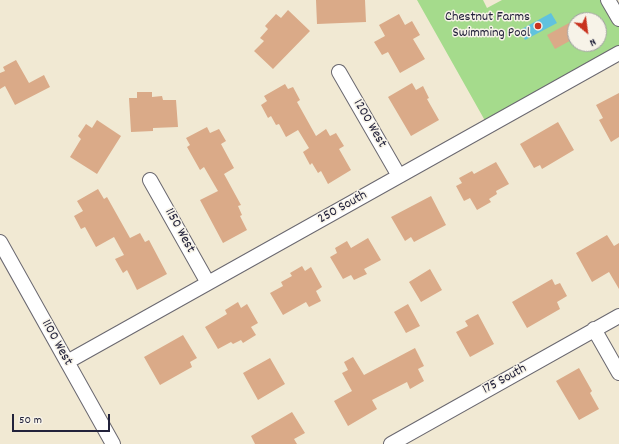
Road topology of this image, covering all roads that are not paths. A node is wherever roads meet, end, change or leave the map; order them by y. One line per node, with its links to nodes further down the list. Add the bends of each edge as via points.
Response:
1 (608, 0): 2 (street)
2 (619, 19)
3 (619, 53): 5 (street, 250 South)
4 (339, 72): 5 (street, 1200 West)
5 (400, 176): 8 (street, 250 South)
6 (150, 180): 8 (street, 1150 West)
7 (0, 242): 11 (street, 1100 West)
8 (208, 283): 11 (street, 250 South)
9 (619, 316): 10 (street, 175 South)
10 (594, 329): 12 (street); 14 (street, 175 South)
11 (67, 362): 13 (street, 1100 West)
12 (619, 373)
13 (113, 444)
14 (391, 444)

